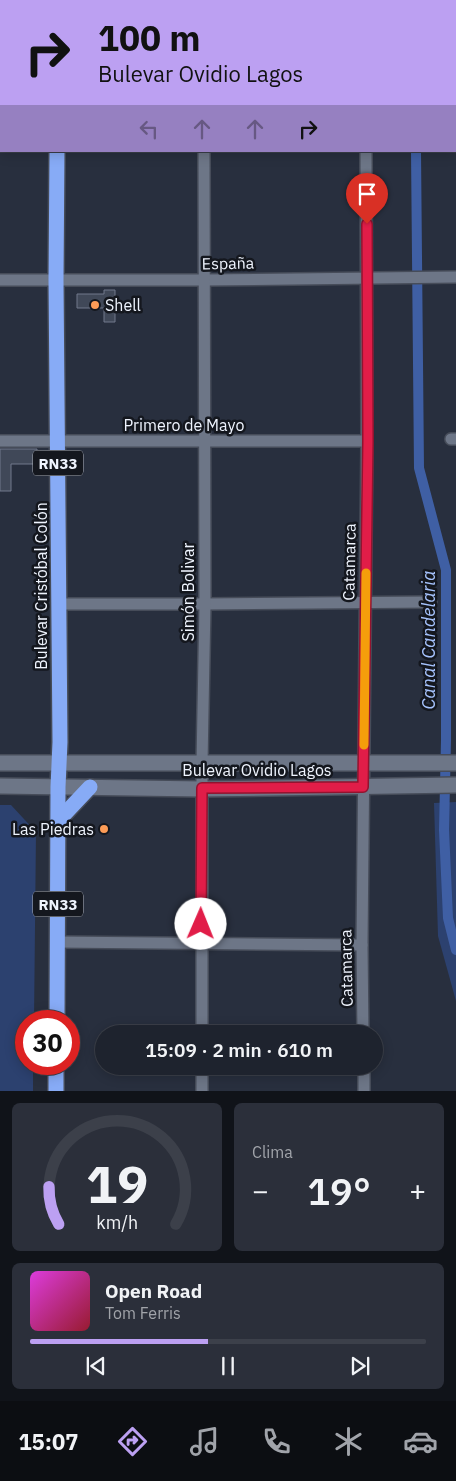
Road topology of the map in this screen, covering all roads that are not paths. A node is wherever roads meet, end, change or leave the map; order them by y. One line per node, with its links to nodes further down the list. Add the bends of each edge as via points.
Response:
1 (57, 152): 7 (highway, Bulevar Cristóbal Colón / RN33)
2 (204, 152): 8 (street, Simón Bolivar)
3 (366, 152): 5 (street, Catamarca)
4 (456, 277): 5 (street, España)
5 (367, 278): 8 (street, España); 10 (street, Catamarca)
6 (0, 280): 7 (street, España)
7 (56, 280): 8 (street, España); 12 (highway, Bulevar Cristóbal Colón / RN33)
8 (204, 280): 9 (street, Simón Bolivar)
9 (204, 441): 10 (street, Primero de Mayo); 12 (street, Primero de Mayo); 16 (street, Simón Bolivar)
10 (368, 441): 14 (street, Catamarca)
11 (0, 442): 12 (street, Primero de Mayo)
12 (58, 442): 15 (highway, Bulevar Cristóbal Colón / RN33)
13 (431, 602): 14 (street)
14 (365, 603): 16 (street); 20 (street, Catamarca)
15 (58, 604): 16 (street); 18 (highway, Bulevar Cristóbal Colón / RN33)
16 (205, 604): 19 (street, Simón Bolivar)
17 (0, 763): 18 (main road, Bulevar Ovidio Lagos)
18 (58, 763): 19 (main road, Bulevar Ovidio Lagos); 24 (highway, Bulevar Cristóbal Colón / RN33)
19 (202, 763): 20 (main road, Bulevar Ovidio Lagos); 27 (street, Simón Bolivar)
20 (364, 763): 21 (main road, Bulevar Ovidio Lagos); 26 (street, Catamarca)
21 (456, 763)
22 (456, 785): 26 (main road, Bulevar Ovidio Lagos)
23 (0, 786): 24 (main road, Bulevar Ovidio Lagos)
24 (58, 787): 25 (main road, Bulevar Ovidio Lagos); 28 (highway, Bulevar Cristóbal Colón / RN33)
25 (90, 787): 27 (main road, Bulevar Ovidio Lagos); 28 (highway)
26 (363, 787): 27 (main road, Bulevar Ovidio Lagos); 31 (street, Catamarca)
27 (202, 788): 30 (street, Simón Bolivar)
28 (58, 821): 29 (highway, Bulevar Cristóbal Colón / RN33)
29 (58, 942): 30 (street); 32 (highway, Bulevar Cristóbal Colón / RN33)
30 (201, 944): 31 (street); 33 (street, Simón Bolivar)
31 (362, 945): 34 (street, Catamarca)
32 (57, 1010)
33 (202, 1025)
34 (363, 1025)
35 (56, 1075): 38 (highway)
36 (202, 1075): 39 (street)
37 (364, 1075): 40 (street)
38 (56, 1091)
39 (202, 1091)
40 (364, 1091)

